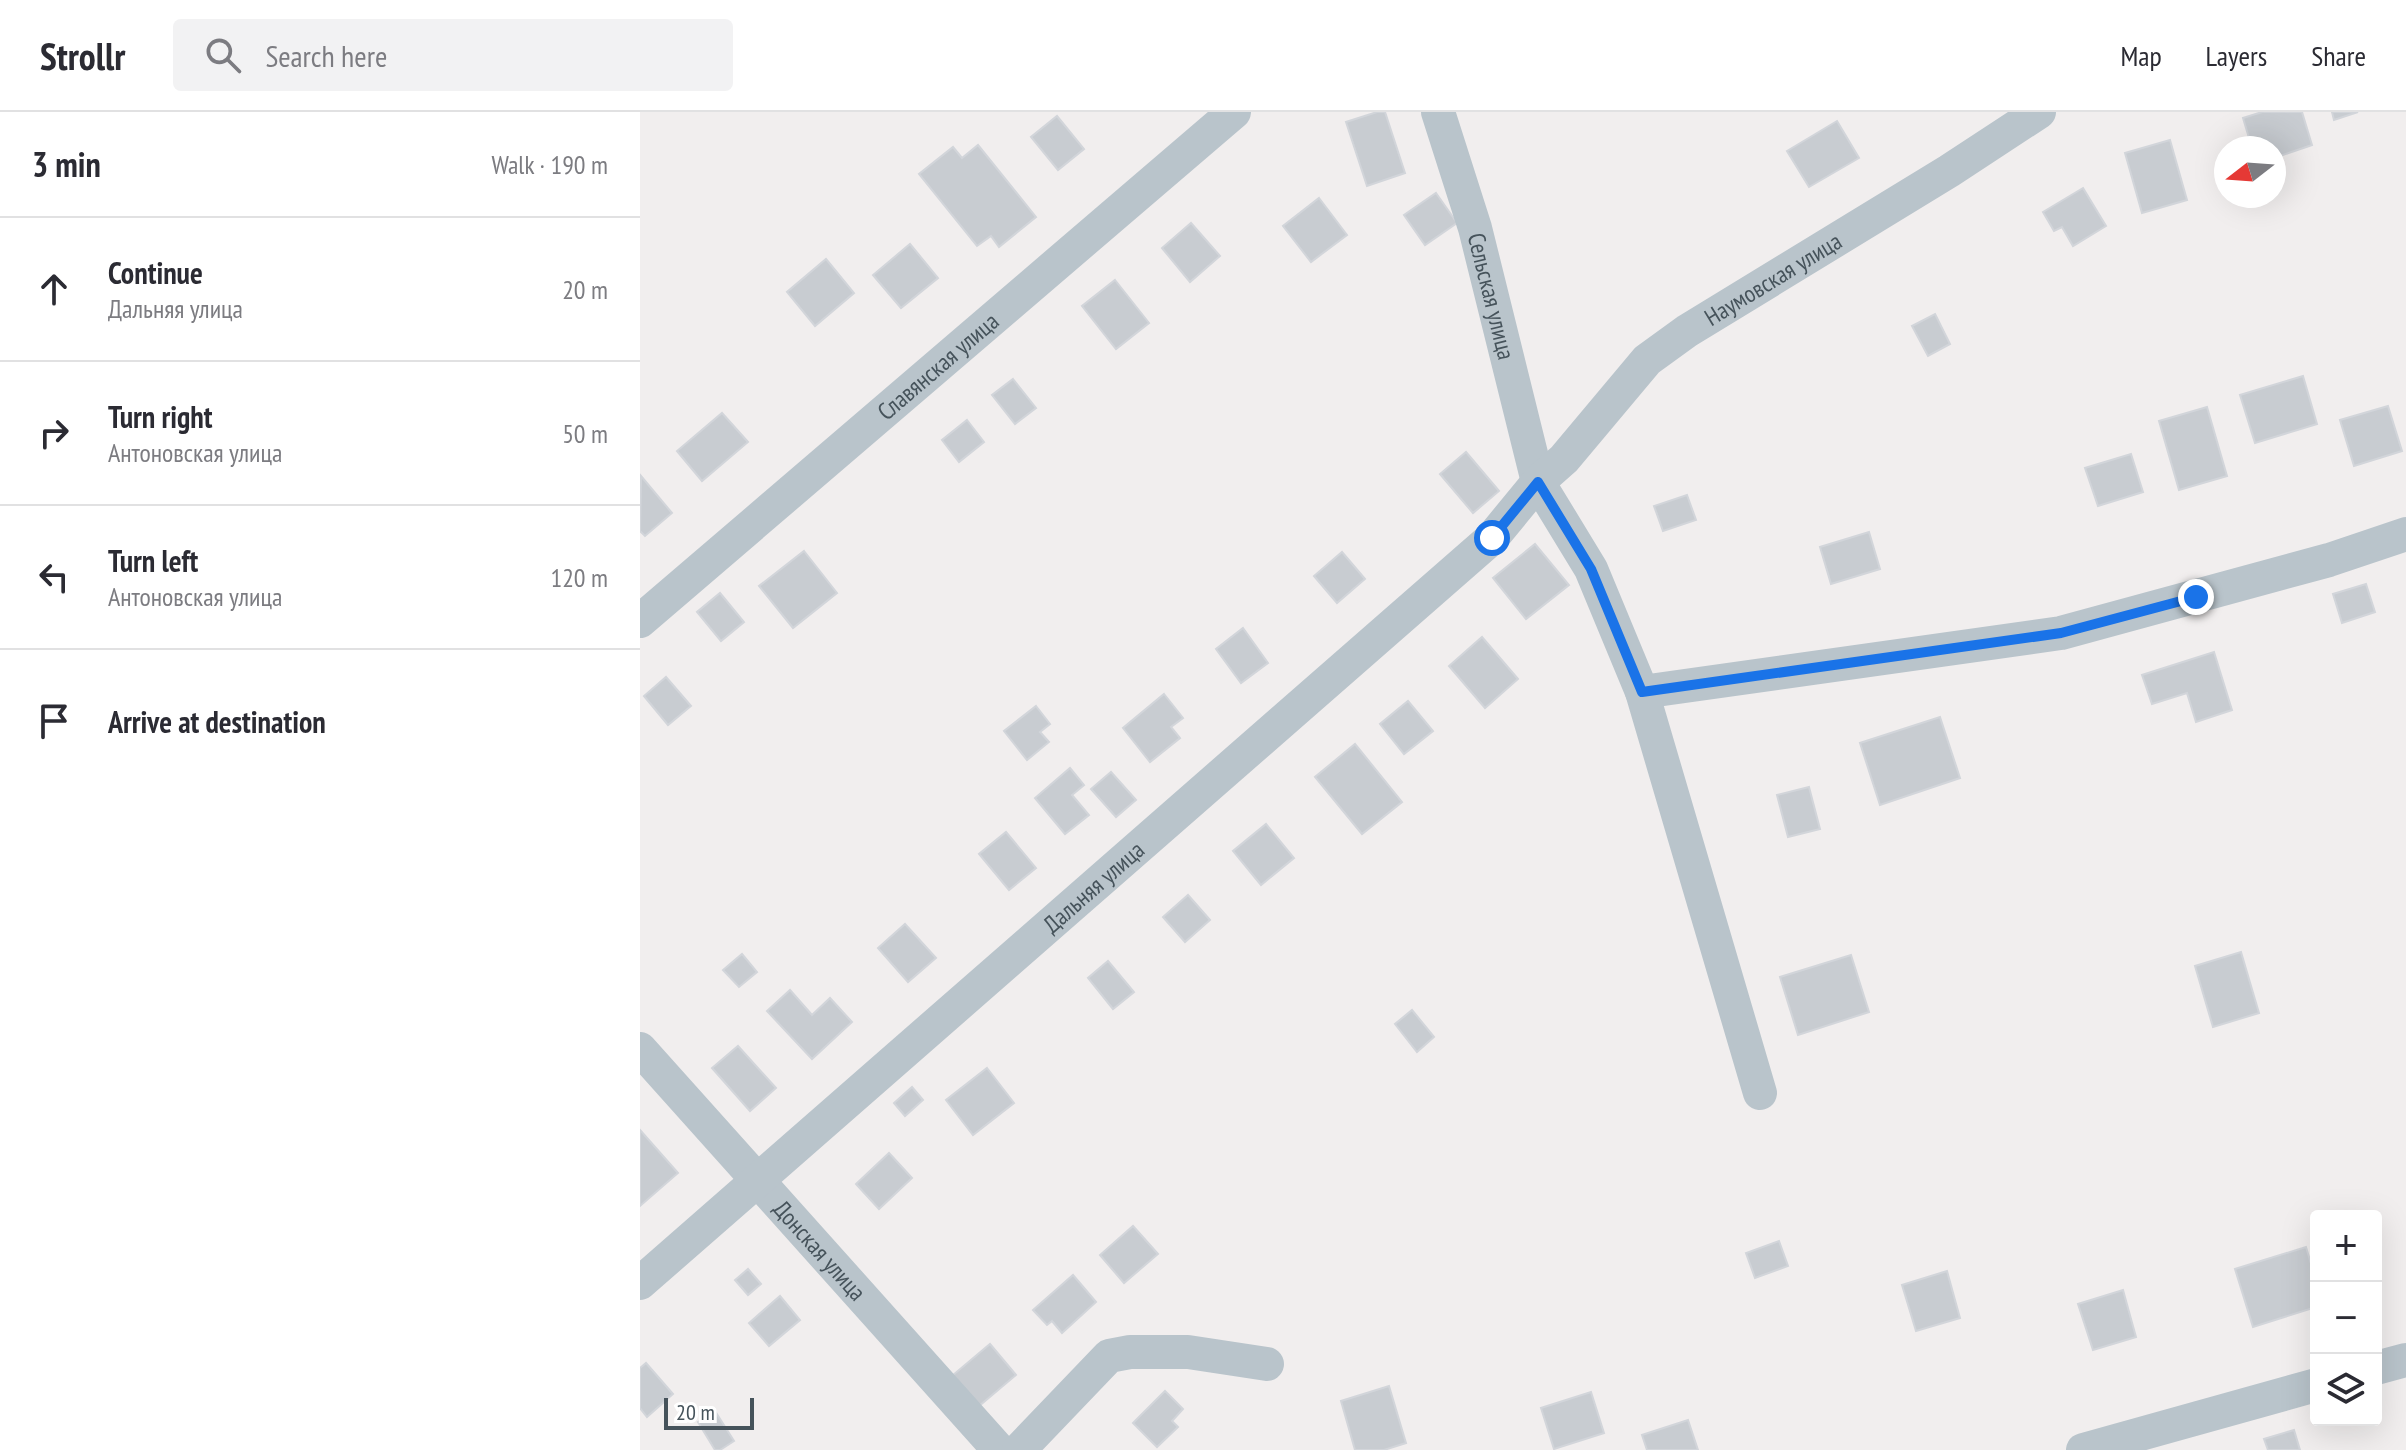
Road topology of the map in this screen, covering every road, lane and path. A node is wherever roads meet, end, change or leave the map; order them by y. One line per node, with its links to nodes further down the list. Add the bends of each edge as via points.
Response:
1 (1234, 112): 6 (street, Славянская улица)
2 (1438, 112): 4 (street, Сельская улица, via 1475,228)
3 (2039, 112): 4 (street, Наумовская улица, via 1647,360 1564,459)
4 (1538, 482): 7 (street, Сельская улица, via 1591,569); 10 (street, Дальняя улица, via 1492,538)
5 (2406, 534): 7 (street, via 2061,633)
6 (640, 621)
7 (1642, 692): 9 (street, Сельская улица)
8 (640, 1049): 10 (street, Донская улица)
9 (1760, 1093)
10 (758, 1180): 11 (street, Дальняя улица); 16 (street, Донская улица)
11 (640, 1283)
12 (2406, 1360): 14 (street)
13 (1267, 1364): 17 (street, via 1188,1352 1109,1356)
14 (2382, 1366)
15 (2310, 1387): 18 (street)
16 (999, 1450)
17 (1019, 1450)
18 (2083, 1450)

